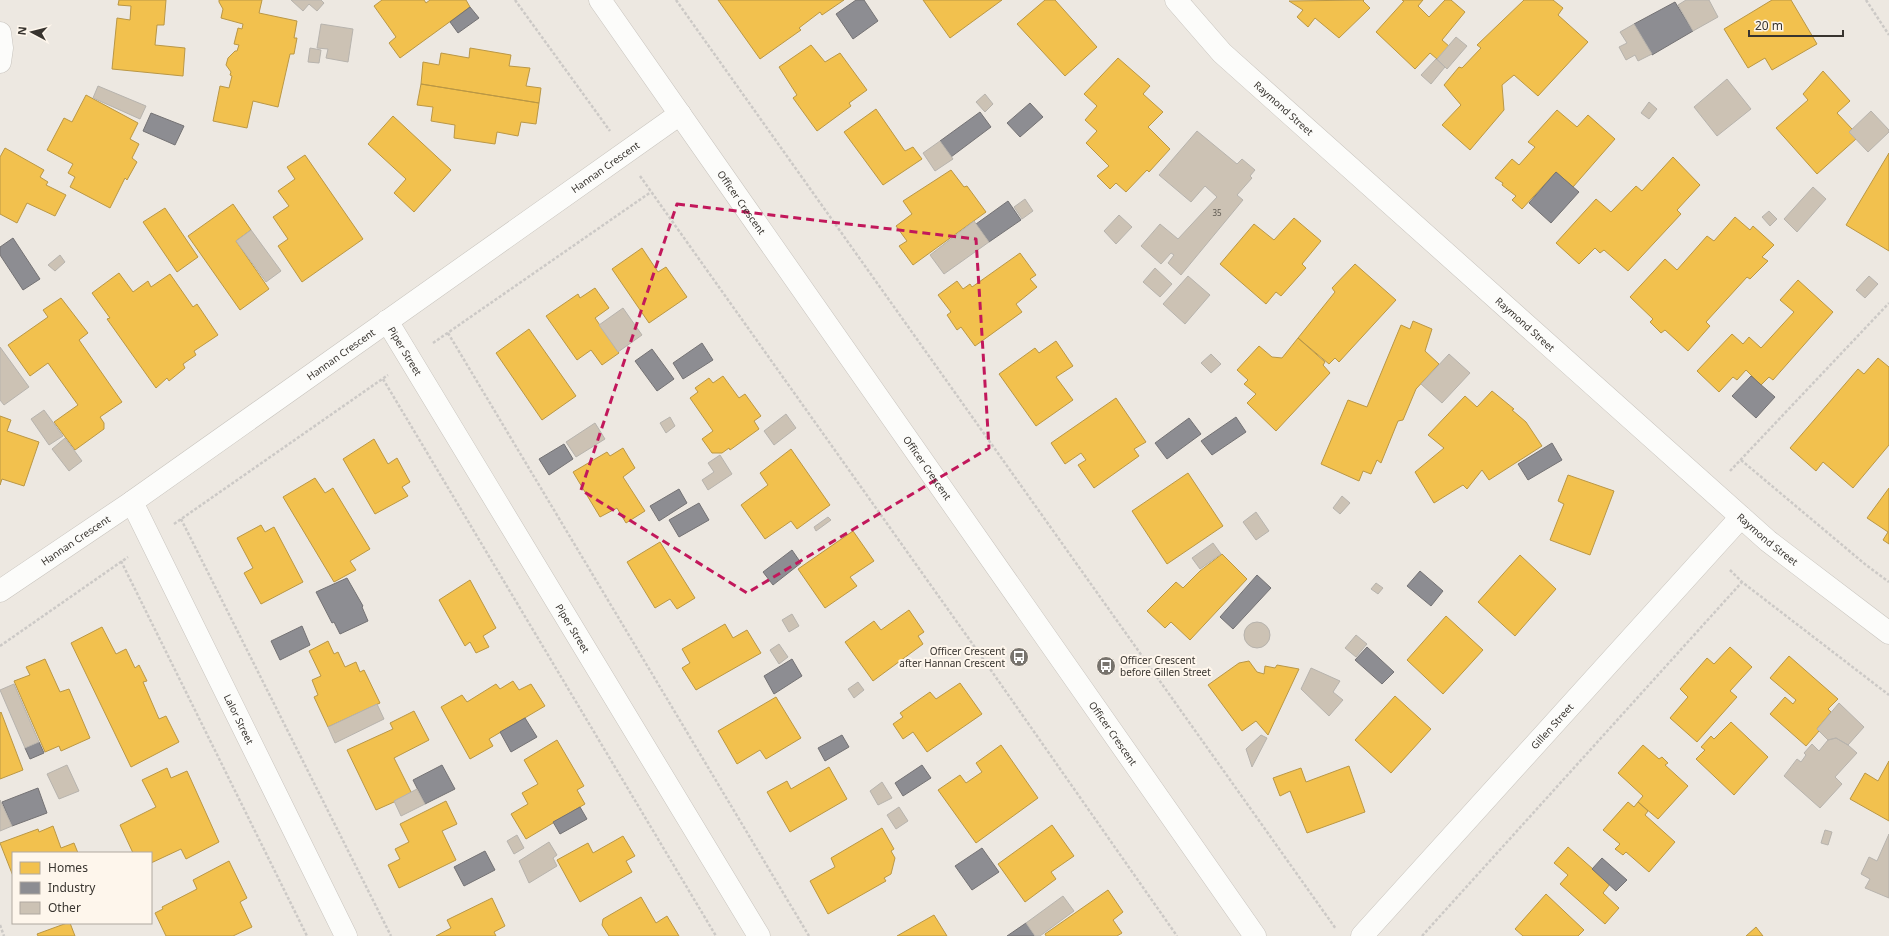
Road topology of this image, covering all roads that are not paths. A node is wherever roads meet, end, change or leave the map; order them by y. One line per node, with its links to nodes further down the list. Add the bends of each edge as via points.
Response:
1 (600, 0): 5 (street, Officer Crescent)
2 (1176, 0): 8 (street, Raymond Street, via 1222,53)
3 (0, 33): 4 (street)
4 (0, 62)
5 (680, 114): 6 (street, Hannan Crescent); 13 (street, Officer Crescent)
6 (387, 321): 7 (street, Hannan Crescent); 12 (street, Piper Street)
7 (132, 502): 9 (street, Hannan Crescent); 11 (street, Lalor Street)
8 (1740, 517): 10 (street, Raymond Street); 14 (street, Gillen Street)
9 (0, 591)
10 (1889, 633)
11 (346, 936)
12 (759, 936)
13 (1255, 936)
14 (1362, 936)

